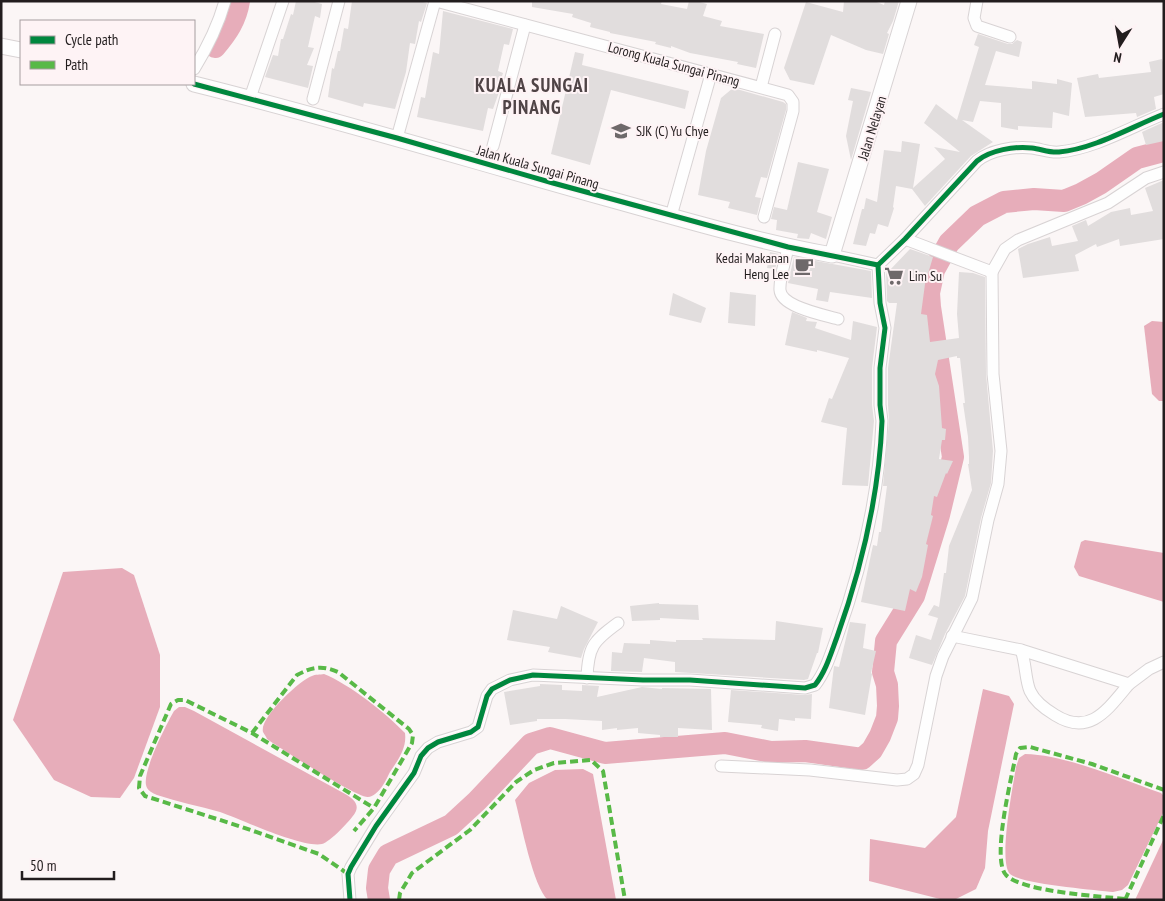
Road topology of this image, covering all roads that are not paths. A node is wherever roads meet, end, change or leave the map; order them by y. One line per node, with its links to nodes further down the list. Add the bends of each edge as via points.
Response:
1 (225, 1): 12 (street, via 207,48)
2 (283, 1): 16 (street)
3 (339, 1): 17 (street)
4 (436, 1): 7 (street, Lorong Kuala Sungai Pinang); 19 (street)
5 (909, 1): 26 (street, Jalan Nelayan)
6 (977, 1): 9 (street, via 974,18 977,26)
7 (525, 25): 13 (street, Lorong Kuala Sungai Pinang); 20 (street)
8 (775, 34): 15 (street)
9 (1010, 37)
10 (1, 46): 11 (street)
11 (20, 50)
12 (195, 67)
13 (711, 74): 15 (street, Lorong Kuala Sungai Pinang); 22 (street)
14 (195, 84): 16 (street, Jalan Kuala Sungai Pinang)
15 (761, 87): 23 (street, Lorong Kuala Sungai Pinang, via 788,95 793,102)
16 (250, 98): 19 (street, Jalan Kuala Sungai Pinang)
17 (313, 99)
18 (1164, 114): 24 (street, via 1116,135 1065,151 1026,148 988,153 977,161)
19 (397, 138): 22 (street, Jalan Kuala Sungai Pinang)
20 (493, 146)
21 (1164, 172): 28 (street, via 1146,178 1108,203 1018,240 1005,249)
22 (671, 216): 25 (street, Jalan Kuala Sungai Pinang)
23 (764, 217)
24 (910, 241): 27 (street); 28 (street)
25 (788, 247): 26 (street, Jalan Kuala Sungai Pinang); 29 (street, via 781,294 790,304)
26 (832, 255): 27 (street, Jalan Kuala Sungai Pinang)
27 (878, 265): 34 (street, via 885,328 880,368 882,429 871,514 850,598 819,681 805,688 690,680)
28 (992, 272): 31 (street, via 993,374 1001,451 999,476 972,598)
29 (838, 319)
30 (618, 622): 34 (street, via 592,645)
31 (952, 636): 32 (street); 36 (street, via 936,676 918,765 907,779)
32 (1021, 650): 35 (street); 35 (street, via 1032,695 1042,706 1068,722 1085,723 1100,717)
33 (1164, 662): 35 (street)
34 (587, 678): 37 (street, via 533,674 498,685 487,696 478,727 428,748 351,867 348,874)
35 (1129, 684)
36 (721, 766)
37 (350, 900)

